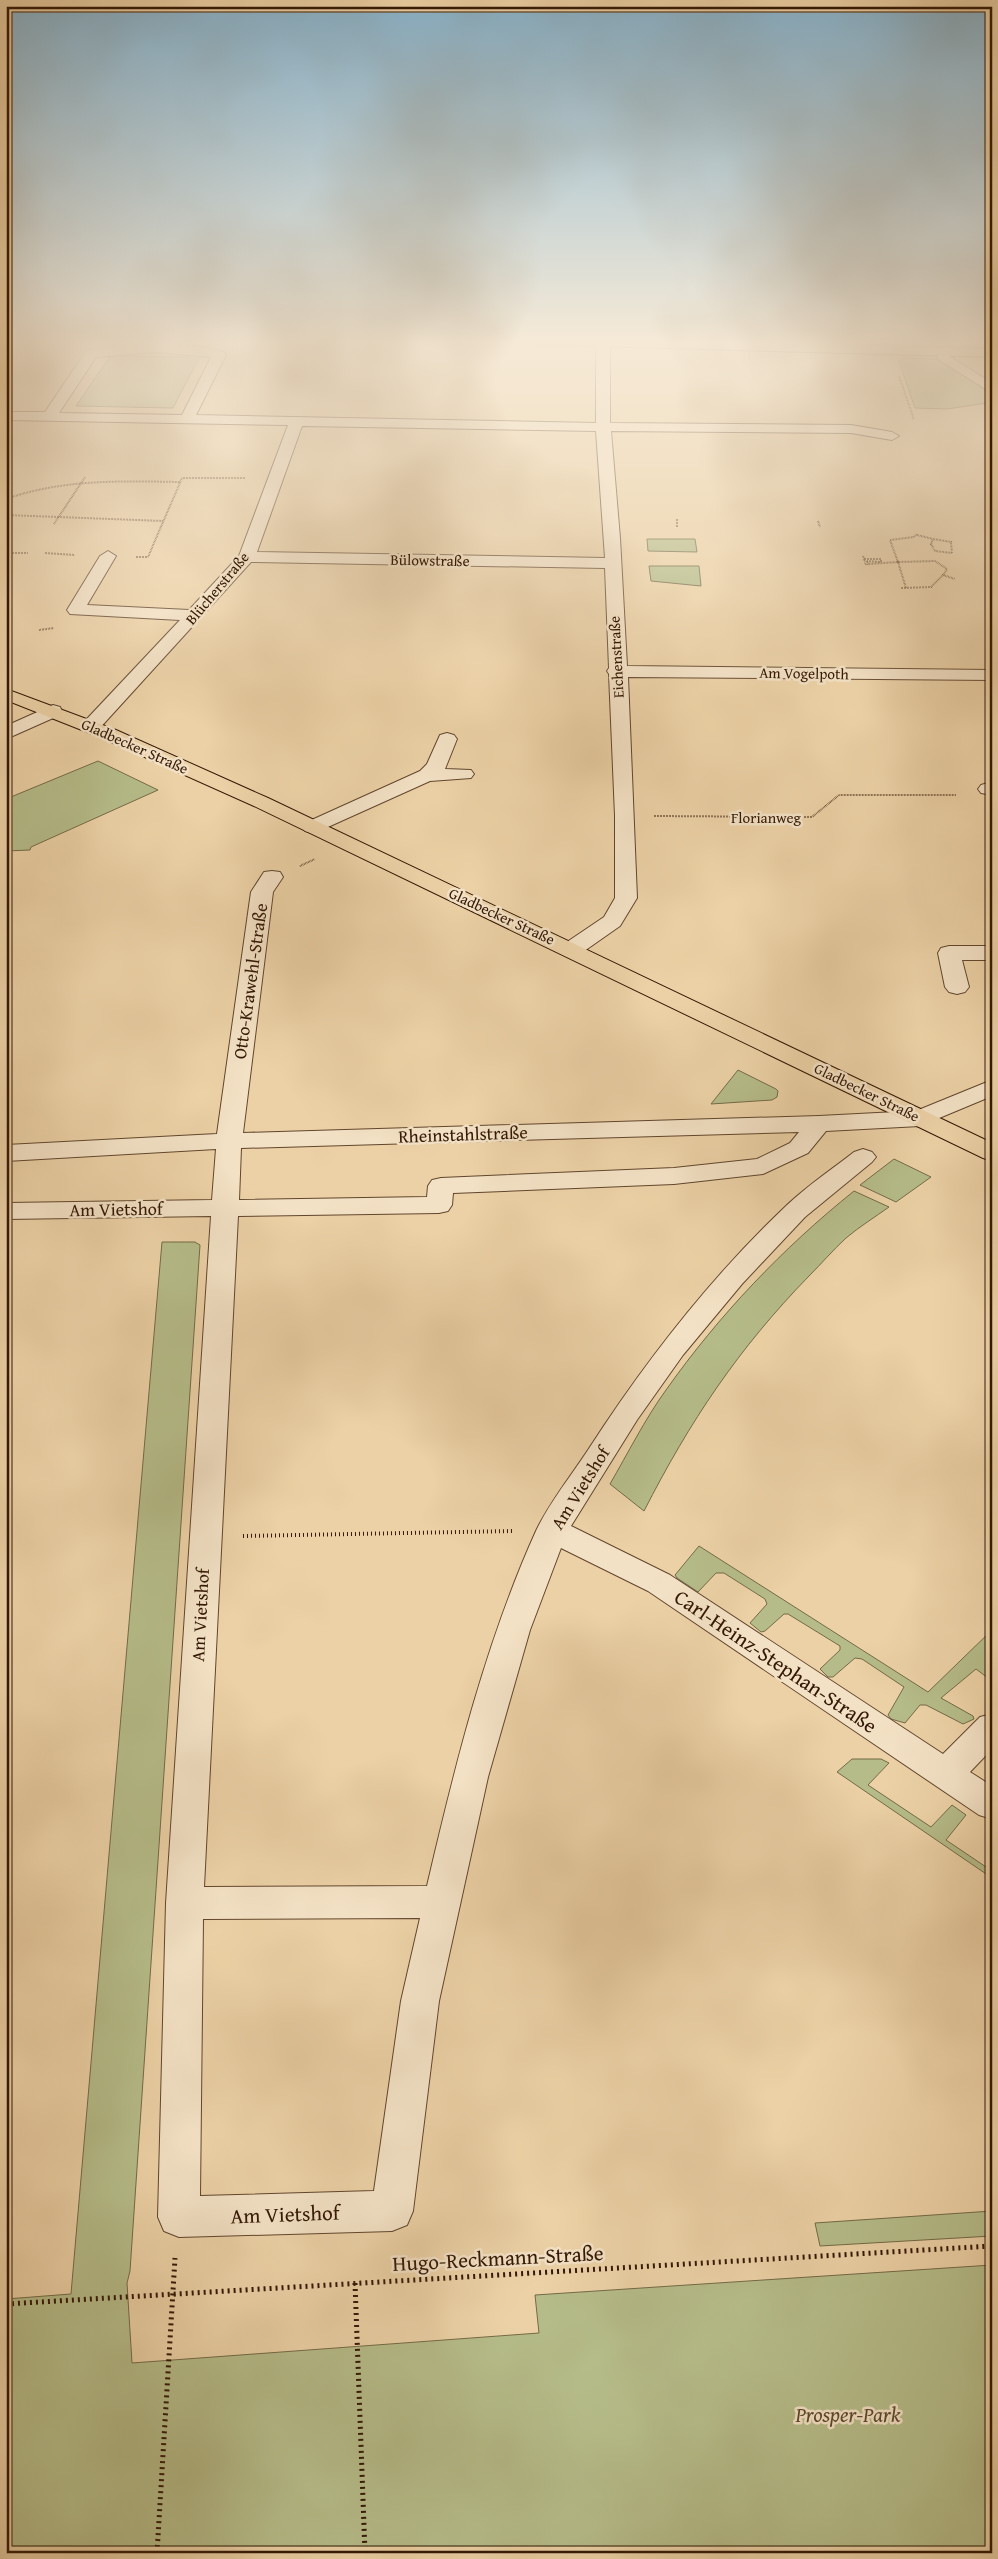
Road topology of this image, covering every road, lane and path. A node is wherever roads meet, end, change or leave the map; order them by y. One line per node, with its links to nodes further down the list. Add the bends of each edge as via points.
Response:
1 (283, 459): 4 (street, Blücherstraße)
2 (605, 459): 24 (street, Eichenstraße)
3 (85, 477): 5 (path)
4 (276, 478): 6 (path, via 182,478); 21 (street, Blücherstraße)
5 (82, 481): 6 (path); 7 (path); 9 (path)
6 (180, 482): 11 (path)
7 (6, 499)
8 (6, 515): 9 (path)
9 (58, 517): 11 (path); 13 (path)
10 (678, 519): 14 (path)
11 (163, 521): 19 (path, via 148,557)
12 (818, 522): 15 (path)
13 (54, 524)
14 (677, 527)
15 (820, 527)
16 (933, 539): 16 (path, via 931,544 935,551 952,553 951,542); 23 (path, via 916,535 890,540)
17 (6, 553): 18 (path)
18 (28, 553)
19 (108, 556): 30 (street, via 76,610)
20 (863, 556): 22 (path)
21 (247, 557): 24 (street, Bülowstraße); 30 (street, Blücherstraße)
22 (864, 559): 23 (path, via 880,559 882,562 868,564); 25 (path)
23 (898, 562): 26 (path, via 935,561 947,568); 29 (path)
24 (613, 563): 31 (street, Eichenstraße)
25 (866, 565)
26 (943, 575): 27 (path); 29 (path, via 931,587)
27 (955, 579)
28 (901, 588): 29 (path)
29 (906, 588)
30 (195, 615): 35 (street, Blücherstraße)
31 (616, 671): 32 (street, Am Vogelpoth); 41 (street, Eichenstraße)
32 (992, 675)
33 (6, 694): 34 (main road, Gladbecker Straße)
34 (53, 711): 35 (main road, Gladbecker Straße); 36 (street)
35 (90, 726): 42 (main road, Gladbecker Straße)
36 (6, 733)
37 (447, 739): 39 (street, via 436,767)
38 (464, 774): 39 (street)
39 (427, 775): 42 (street)
40 (956, 795): 41 (path, Florianweg, via 839,795 828,801 824,811 812,817)
41 (625, 816): 45 (street, Eichenstraße, via 626,898 612,921)
42 (312, 827): 43 (main road, Gladbecker Straße)
43 (350, 844): 44 (path); 45 (main road, Gladbecker Straße)
44 (272, 878): 51 (street, Otto-Krawehl-Straße, via 262,892)
45 (572, 949): 49 (main road, Gladbecker Straße)
46 (992, 954): 47 (street, via 949,953)
47 (957, 987)
48 (992, 1087): 49 (street, Rheinstahlstraße)
49 (920, 1118): 50 (street, Rheinstahlstraße); 53 (main road, Gladbecker Straße)
50 (819, 1124): 51 (street, Rheinstahlstraße); 55 (street, Am Vietshof, via 799,1148 763,1166 696,1174 441,1186 439,1204)
51 (229, 1141): 52 (street, Rheinstahlstraße); 55 (street, Am Vietshof)
52 (6, 1153)
53 (992, 1153)
54 (863, 1157): 57 (street, Am Vietshof, via 796,1211 732,1278 673,1348)
55 (226, 1208): 56 (street, Am Vietshof); 58 (street, Am Vietshof)
56 (6, 1211)
57 (552, 1530): 58 (path); 60 (street, Carl-Heinz-Stephan-Straße, via 659,1583); 62 (street, Am Vietshof, via 514,1630 470,1777)
58 (204, 1536): 63 (street, Am Vietshof)
59 (992, 1727): 60 (street)
60 (945, 1774): 61 (street, Carl-Heinz-Stephan-Straße)
61 (992, 1805)
62 (442, 1902): 63 (street); 63 (street, Am Vietshof, via 420,2001 392,2211 179,2217)
63 (185, 1904)
64 (992, 2246): 65 (path, Hugo-Reckmann-Straße)
65 (355, 2283): 66 (path, Hugo-Reckmann-Straße); 69 (path)
66 (172, 2293): 67 (path, Hugo-Reckmann-Straße); 68 (path)
67 (6, 2304)
68 (157, 2553)
69 (365, 2553)

